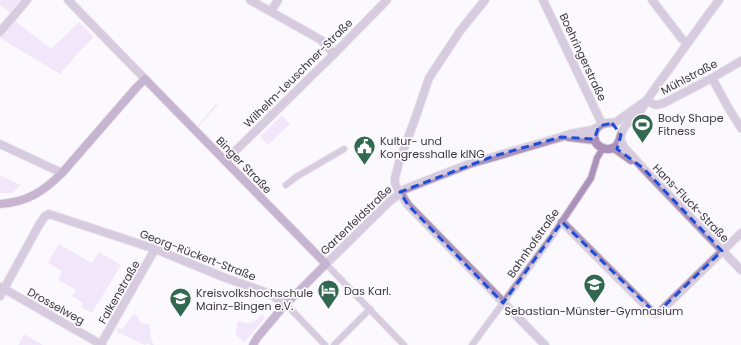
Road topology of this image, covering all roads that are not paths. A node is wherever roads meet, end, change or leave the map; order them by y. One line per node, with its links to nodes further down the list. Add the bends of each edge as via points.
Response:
1 (27, 0): 11 (street)
2 (68, 0): 16 (street, Binger Straße)
3 (250, 0): 10 (street)
4 (278, 0): 10 (street)
5 (387, 0): 13 (street, Wilhelm-Leuschner-Straße)
6 (485, 0): 32 (street, via 460,31 429,78 395,178)
7 (543, 0): 19 (street, Boehringerstraße)
8 (652, 0): 12 (street)
9 (719, 0): 12 (street)
10 (270, 11): 13 (street, via 321,40)
11 (0, 32)
12 (687, 43): 17 (street)
13 (334, 54): 28 (street, Wilhelm-Leuschner-Straße)
14 (741, 61): 15 (street, Mühlstraße)
15 (712, 78): 17 (street, Mühlstraße, via 664,103 655,105); 20 (street)
16 (146, 79): 28 (main road, Binger Straße); 30 (main road)
17 (647, 100): 18 (street); 21 (street, via 624,128)
18 (612, 123): 19 (street); 21 (street, via 618,128)
19 (599, 126): 22 (street, Gartenfeldstraße); 23 (street, via 594,136)
20 (741, 128)
21 (621, 137): 26 (street); 29 (street, Hans-Fluck-Straße, via 624,147)
22 (561, 138): 23 (street, Gartenfeldstraße); 32 (street, Gartenfeldstraße, via 469,164)
23 (595, 140): 25 (street)
24 (0, 144): 30 (street)
25 (603, 148): 26 (street); 34 (street, Bahnhofstraße, via 591,178)
26 (614, 148): 29 (street, Hans-Fluck-Straße)
27 (344, 149): 31 (street)
28 (225, 162): 38 (main road, Binger Straße)
29 (643, 168): 37 (street, Hans-Fluck-Straße)
30 (62, 173): 33 (main road, via 38,193 23,200)
31 (286, 185)
32 (400, 192): 38 (street, Gartenfeldstraße); 41 (street, via 419,217)
33 (0, 204)
34 (562, 222): 37 (street, via 656,314); 41 (street, Bahnhofstraße)
35 (741, 233): 37 (street)
36 (155, 249): 40 (street, Georg-Rückert-Straße, via 49,214 39,225); 42 (street, Georg-Rückert-Straße, via 268,293); 45 (street, Falkenstraße)
37 (722, 250): 39 (street, Hans-Fluck-Straße)
38 (326, 264): 42 (main road); 43 (street, Binger Straße)
39 (741, 270)
40 (1, 291): 45 (street, Drosselweg)
41 (503, 303): 51 (street, Bahnhofstraße); 52 (street)
42 (286, 304): 44 (main road); 48 (street, Georg-Rückert-Straße)
43 (370, 309): 49 (street); 50 (street, Binger Straße)
44 (274, 319): 46 (main road); 47 (main road)
45 (102, 345)
46 (253, 345)
47 (257, 345)
48 (325, 345)
49 (334, 345)
50 (404, 345)
51 (472, 345)
52 (545, 345)

